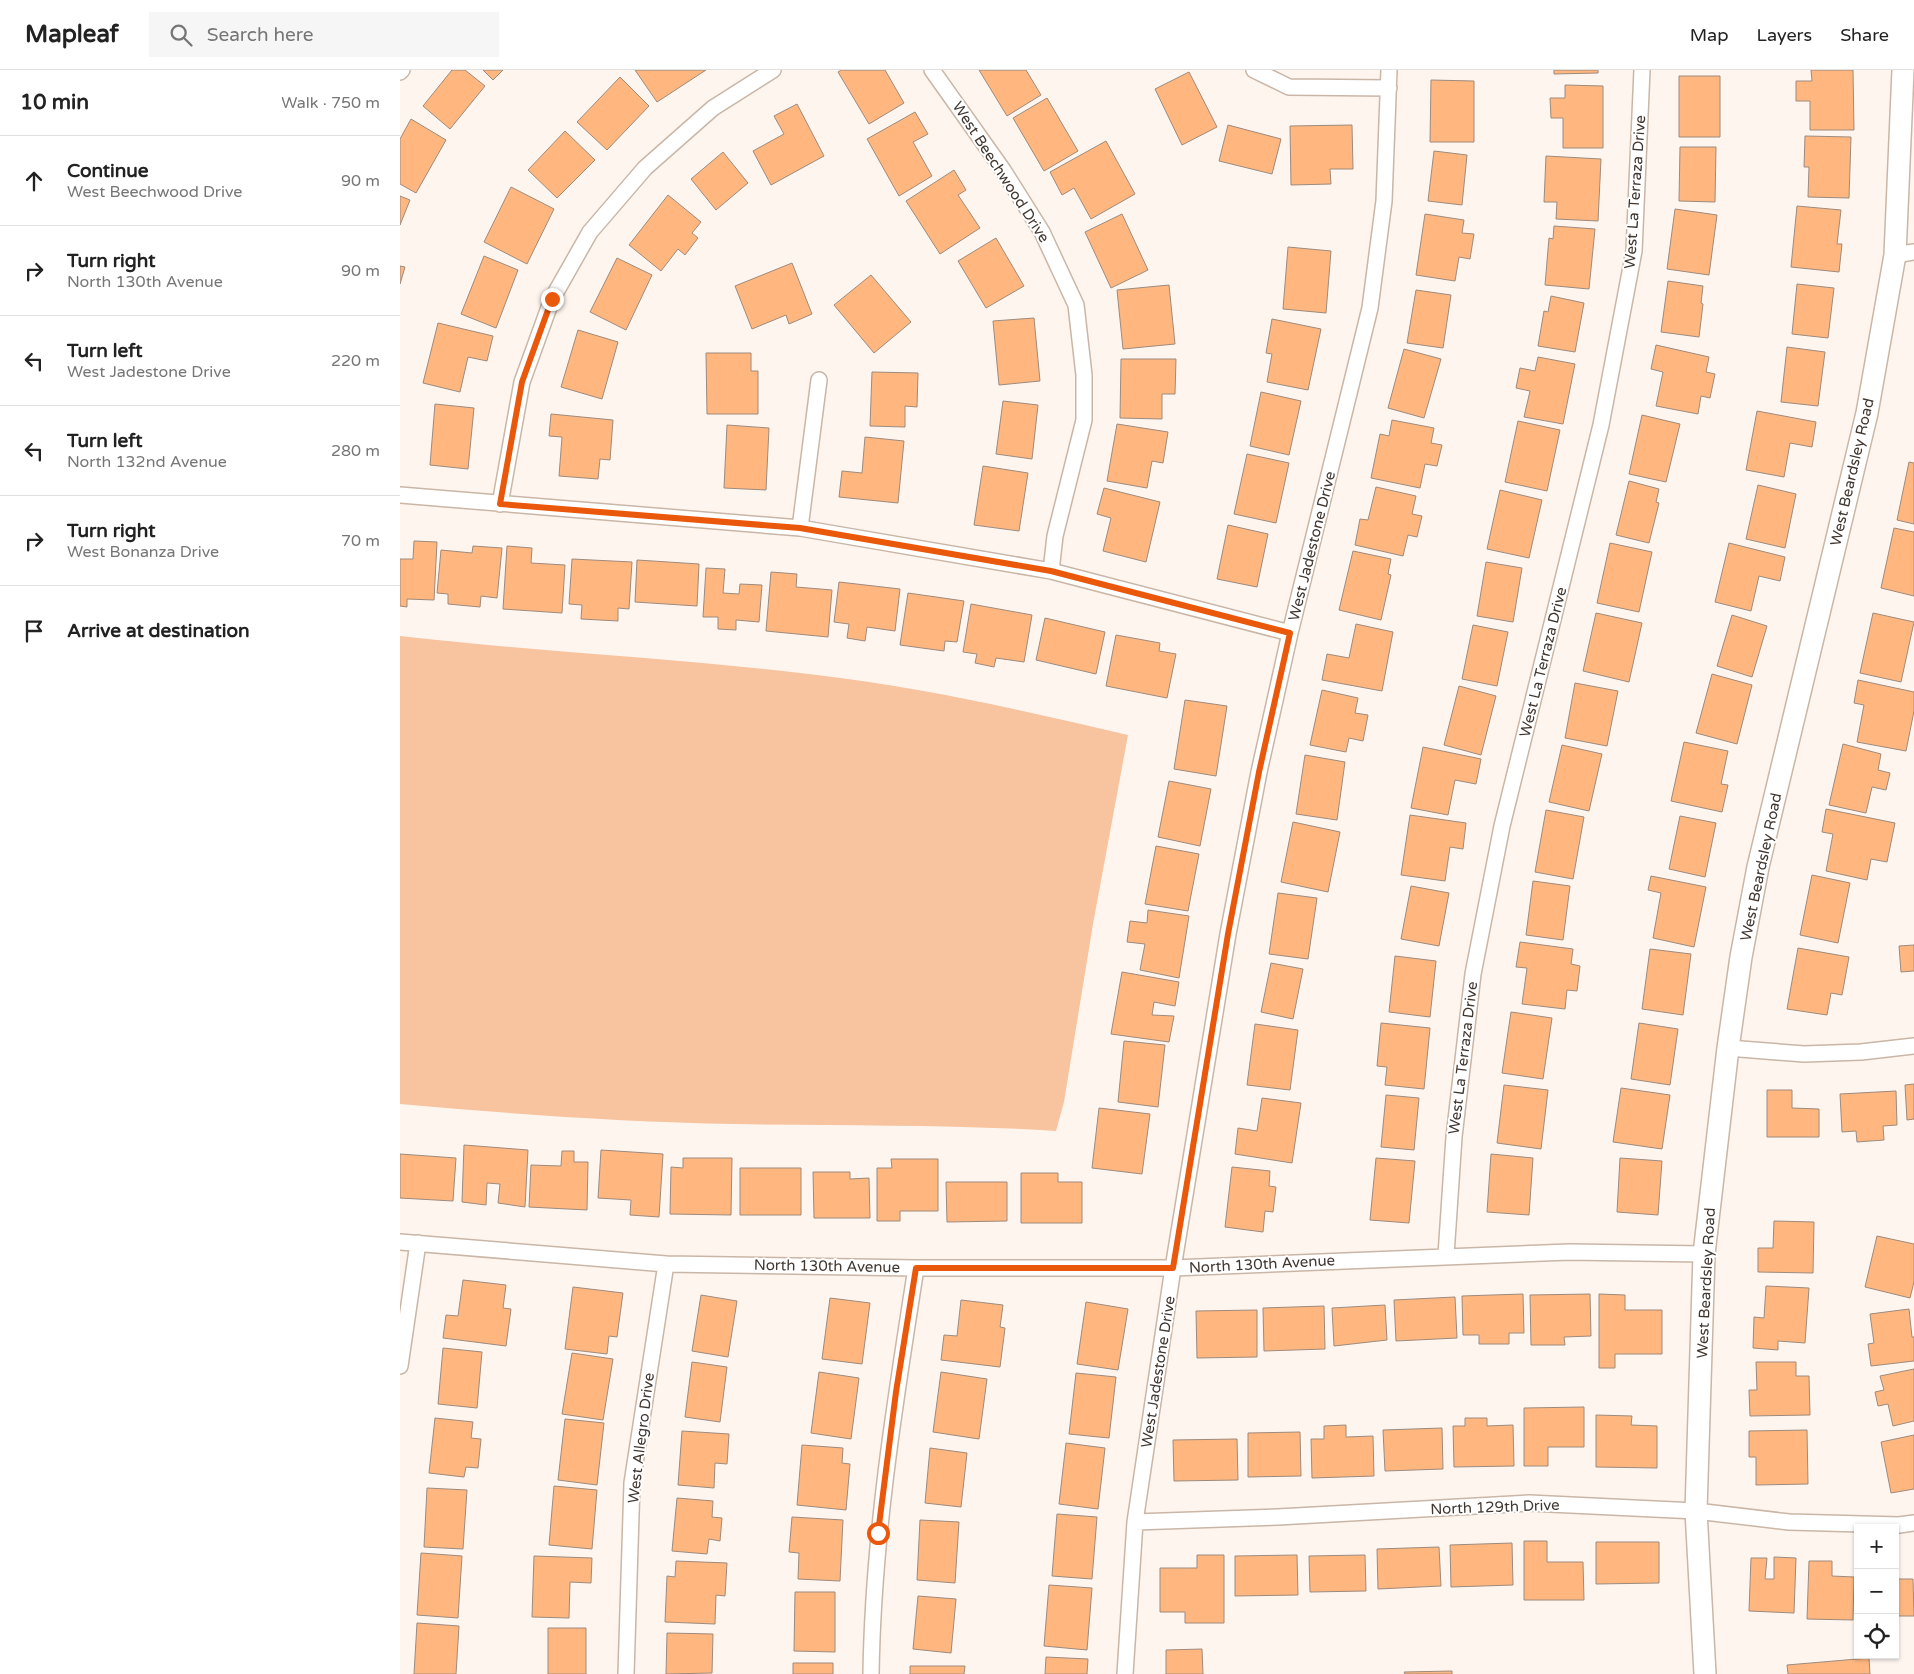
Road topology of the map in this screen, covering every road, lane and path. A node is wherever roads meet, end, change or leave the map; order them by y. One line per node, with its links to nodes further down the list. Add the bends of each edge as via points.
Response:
1 (773, 70): 11 (street, via 713,108 645,168 590,232 552,299 522,382)
2 (932, 70): 13 (street, West Beechwood Drive, via 1042,232 1076,305 1084,375 1084,420 1057,527)
3 (1254, 70): 7 (street, via 1289,87)
4 (1389, 70): 7 (street, West Jadestone Drive)
5 (1642, 70): 20 (street, West La Terraza Drive, via 1634,251 1601,426 1502,826 1473,974 1454,1138)
6 (1903, 70): 8 (street, West Beardsley Road)
7 (1389, 88): 14 (street, West Jadestone Drive, via 1384,201 1370,308)
8 (1905, 254): 16 (street, West Beardsley Road, via 1758,867)
9 (819, 380): 12 (street)
10 (400, 496): 11 (street)
11 (500, 504): 12 (street)
12 (800, 528): 13 (street)
13 (1051, 571): 14 (street)
14 (1290, 633): 23 (street, West Jadestone Drive, via 1228,934)
15 (1914, 1046): 16 (street, via 1804,1054)
16 (1728, 1048): 19 (street, West Beardsley Road)
17 (400, 1242): 18 (street, North 130th Avenue)
18 (418, 1244): 21 (street, North 130th Avenue); 24 (street)
19 (1704, 1254): 20 (street, North 130th Avenue, via 1569,1252); 25 (street, West Beardsley Road)
20 (1446, 1255): 23 (street, North 130th Avenue)
21 (666, 1264): 22 (street, North 130th Avenue); 28 (street, West Allegro Drive, via 632,1483)
22 (916, 1268): 23 (street, North 130th Avenue); 29 (street, via 878,1533)
23 (1173, 1268): 26 (street, West Jadestone Drive)
24 (400, 1366)
25 (1696, 1511): 26 (street, North 129th Drive, via 1529,1503); 27 (street, North 129th Drive, via 1789,1522); 31 (street, West Beardsley Road)
26 (1135, 1522): 30 (street, West Jadestone Drive)
27 (1914, 1523)
28 (626, 1674)
29 (871, 1674)
30 (1125, 1674)
31 (1705, 1674)

